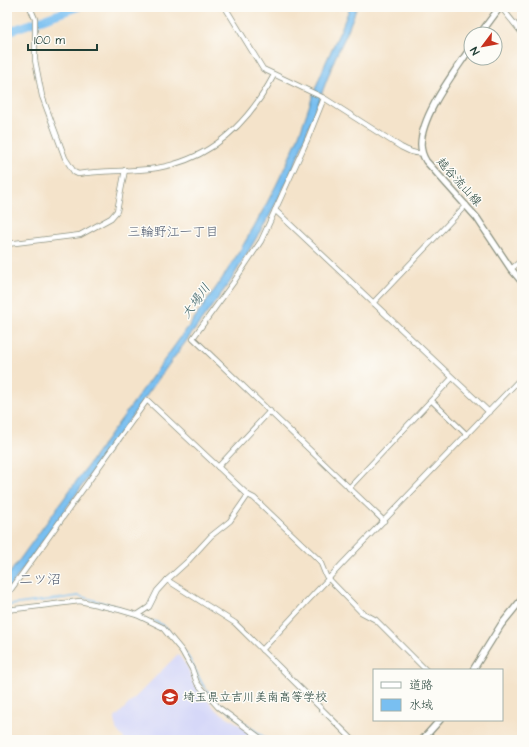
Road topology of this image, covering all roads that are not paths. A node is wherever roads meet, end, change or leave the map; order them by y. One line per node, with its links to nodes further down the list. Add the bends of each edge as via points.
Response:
1 (30, 7): 10 (street, via 35,19 35,60 42,96 67,163 78,174)
2 (225, 7): 7 (street, via 263,69)
3 (500, 7): 4 (main road); 5 (street)
4 (486, 26)
5 (522, 33)
6 (463, 60): 9 (main road, 越谷流山線, via 428,117 421,142)
7 (274, 75): 8 (street); 10 (street, via 255,108 219,143 174,164)
8 (323, 98): 9 (street, via 402,147 418,154); 12 (street)
9 (422, 153): 11 (main road, 越谷流山線, via 430,166)
10 (125, 170): 13 (street, via 117,211 111,218 80,235)
11 (466, 205): 15 (main road, 越谷流山線); 17 (street)
12 (275, 210): 17 (street); 21 (street, via 261,242 193,338)
13 (7, 244)
14 (522, 260): 15 (street)
15 (511, 269): 16 (main road, 越谷流山線)
16 (522, 282)
17 (373, 303): 19 (street)
18 (522, 377): 22 (street)
19 (452, 378): 20 (street); 22 (street)
20 (432, 401): 23 (street); 25 (street)
21 (270, 411): 24 (street); 25 (street)
22 (489, 412): 23 (street)
23 (467, 435): 27 (street)
24 (218, 467): 26 (street); 30 (street, via 147,400)
25 (349, 488): 27 (street)
26 (248, 495): 28 (street, via 320,561); 29 (street, via 230,521 211,536)
27 (384, 521): 28 (street)
28 (329, 579): 34 (street); 35 (street, via 361,612 376,620)
29 (167, 580): 33 (street, via 157,591 149,607); 34 (street, via 235,623)
30 (7, 594)
31 (522, 599): 36 (main road, via 501,625)
32 (7, 610): 33 (street, via 80,601)
33 (138, 614): 38 (street, via 162,627 182,652 197,683 218,707)
34 (262, 650): 39 (street)
35 (425, 669)
36 (474, 669)
37 (439, 721): 40 (main road)
38 (263, 740)
39 (353, 740)
40 (422, 740)

